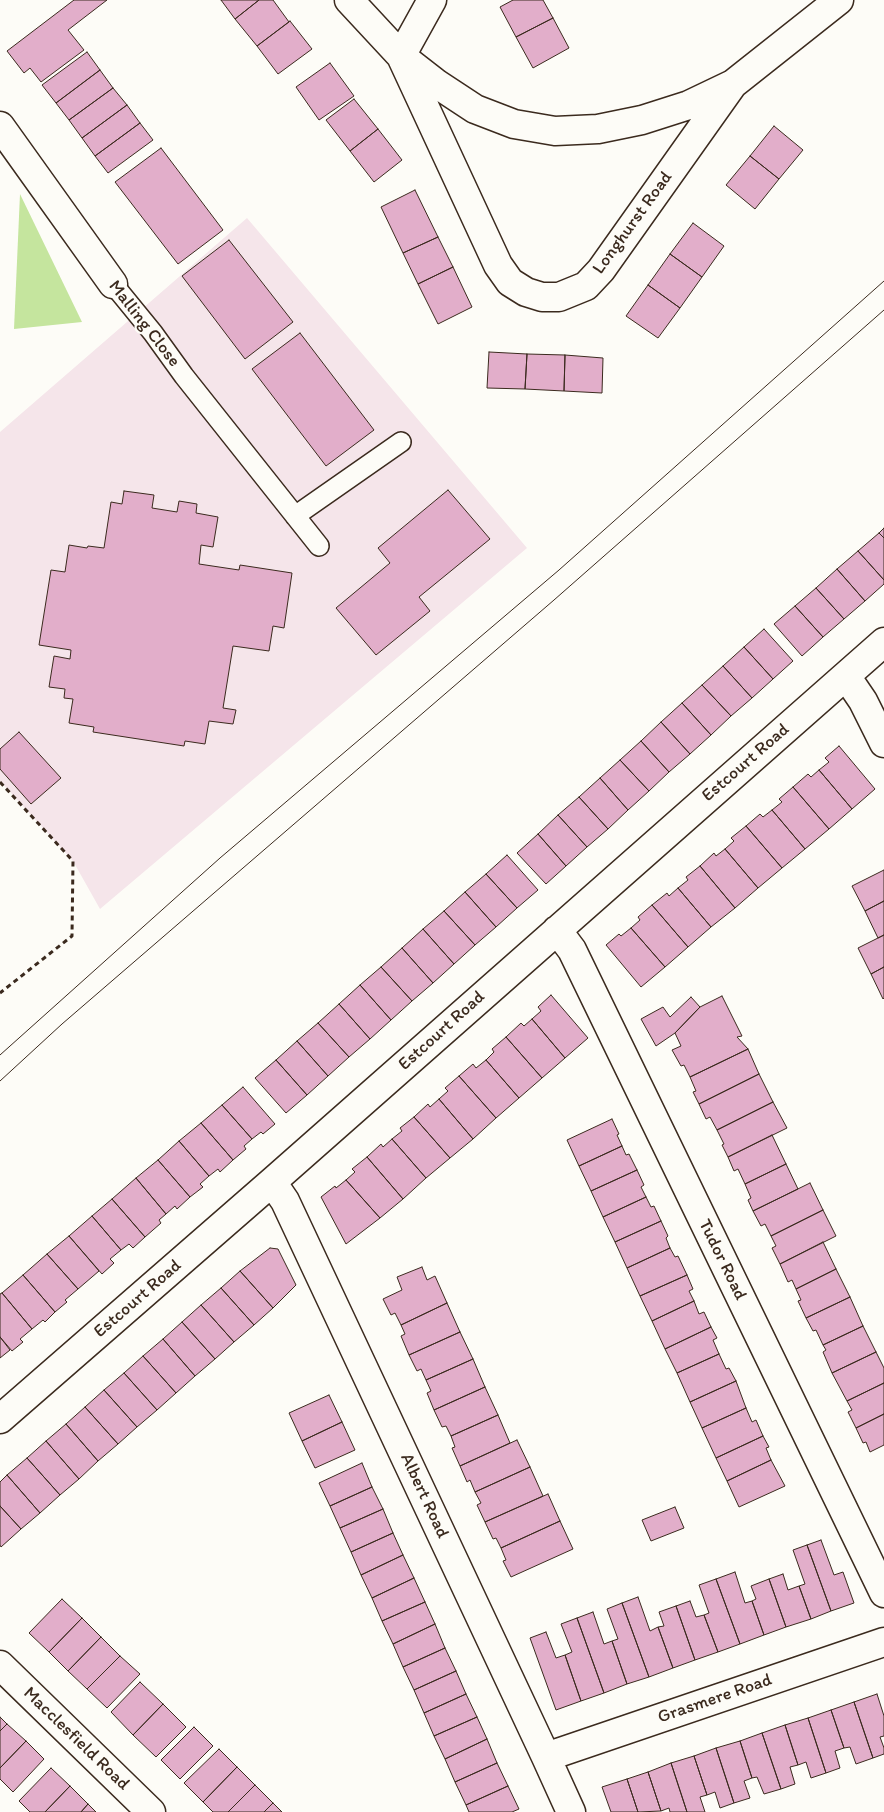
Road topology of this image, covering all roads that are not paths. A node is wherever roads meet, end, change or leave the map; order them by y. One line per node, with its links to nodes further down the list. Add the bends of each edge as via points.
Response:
1 (349, 0): 4 (street, Longhurst Road)
2 (432, 0): 4 (street)
3 (839, 0): 5 (street, Longhurst Road)
4 (401, 56): 5 (street, Longhurst Road, via 475,109 514,124 555,131 598,129 642,120 689,105); 5 (street, Longhurst Road, via 498,264 510,282 542,297 559,297 586,286 601,270)
5 (733, 84)
6 (0, 126): 7 (street, Malling Close)
7 (113, 284): 9 (lane, Malling Close)
8 (401, 442): 9 (lane)
9 (295, 516): 10 (lane, Malling Close)
10 (319, 546)
11 (884, 642): 12 (street, Estcourt Road)
12 (846, 676): 13 (street); 14 (street, Estcourt Road)
13 (884, 743)
14 (557, 930): 15 (street, Estcourt Road); 17 (street, Tudor Road, via 572,950)
15 (272, 1182): 16 (street, Estcourt Road); 20 (street, Albert Road, via 285,1201)
16 (0, 1419)
17 (884, 1593)
18 (884, 1642): 20 (street, Grasmere Road)
19 (0, 1665): 21 (street, Macclesfield Road)
20 (546, 1757): 22 (street, Albert Road)
21 (151, 1812)
22 (571, 1812)

